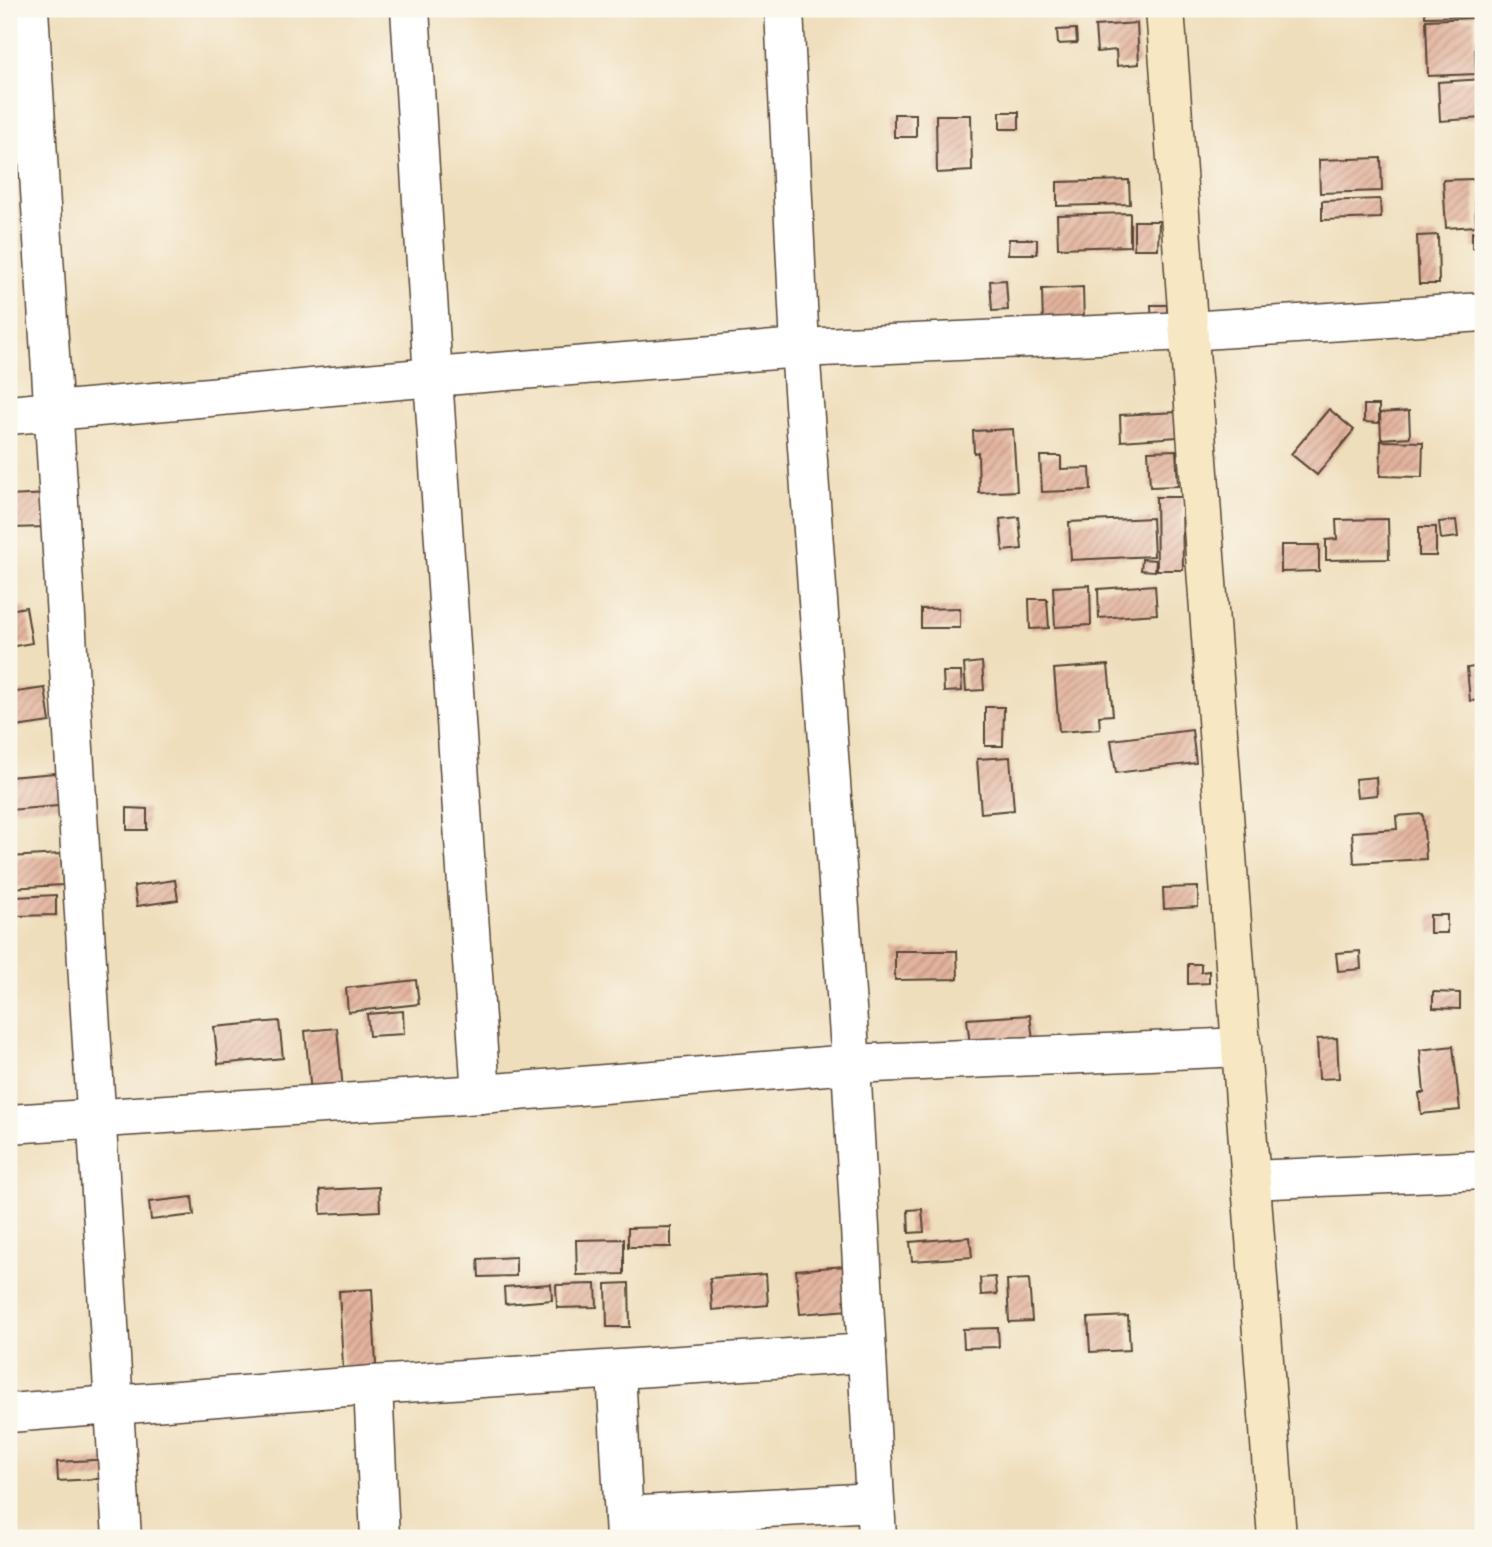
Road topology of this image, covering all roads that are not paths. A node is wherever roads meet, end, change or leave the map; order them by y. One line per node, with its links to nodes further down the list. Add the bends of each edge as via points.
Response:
1 (29, 9): 9 (street)
2 (410, 9): 8 (street)
3 (784, 9): 7 (street)
4 (1165, 9): 6 (street)
5 (1483, 312): 6 (street)
6 (1188, 331): 7 (street); 11 (street)
7 (800, 348): 8 (street); 12 (street)
8 (433, 377): 9 (street); 13 (street)
9 (54, 412): 10 (street); 14 (street)
10 (9, 415)
11 (1242, 1047): 12 (street); 17 (street)
12 (851, 1064): 13 (street); 18 (street)
13 (481, 1094): 14 (street)
14 (98, 1120): 15 (street); 21 (street)
15 (9, 1124)
16 (1483, 1170): 17 (street)
17 (1252, 1180): 27 (street)
18 (867, 1353): 19 (street); 23 (street)
19 (616, 1371): 20 (street); 24 (street)
20 (373, 1385): 21 (street); 26 (street)
21 (113, 1404): 22 (street); 25 (street)
22 (9, 1413)
23 (875, 1520): 24 (street)
24 (624, 1527)
25 (122, 1538)
26 (380, 1538)
27 (1277, 1538)

